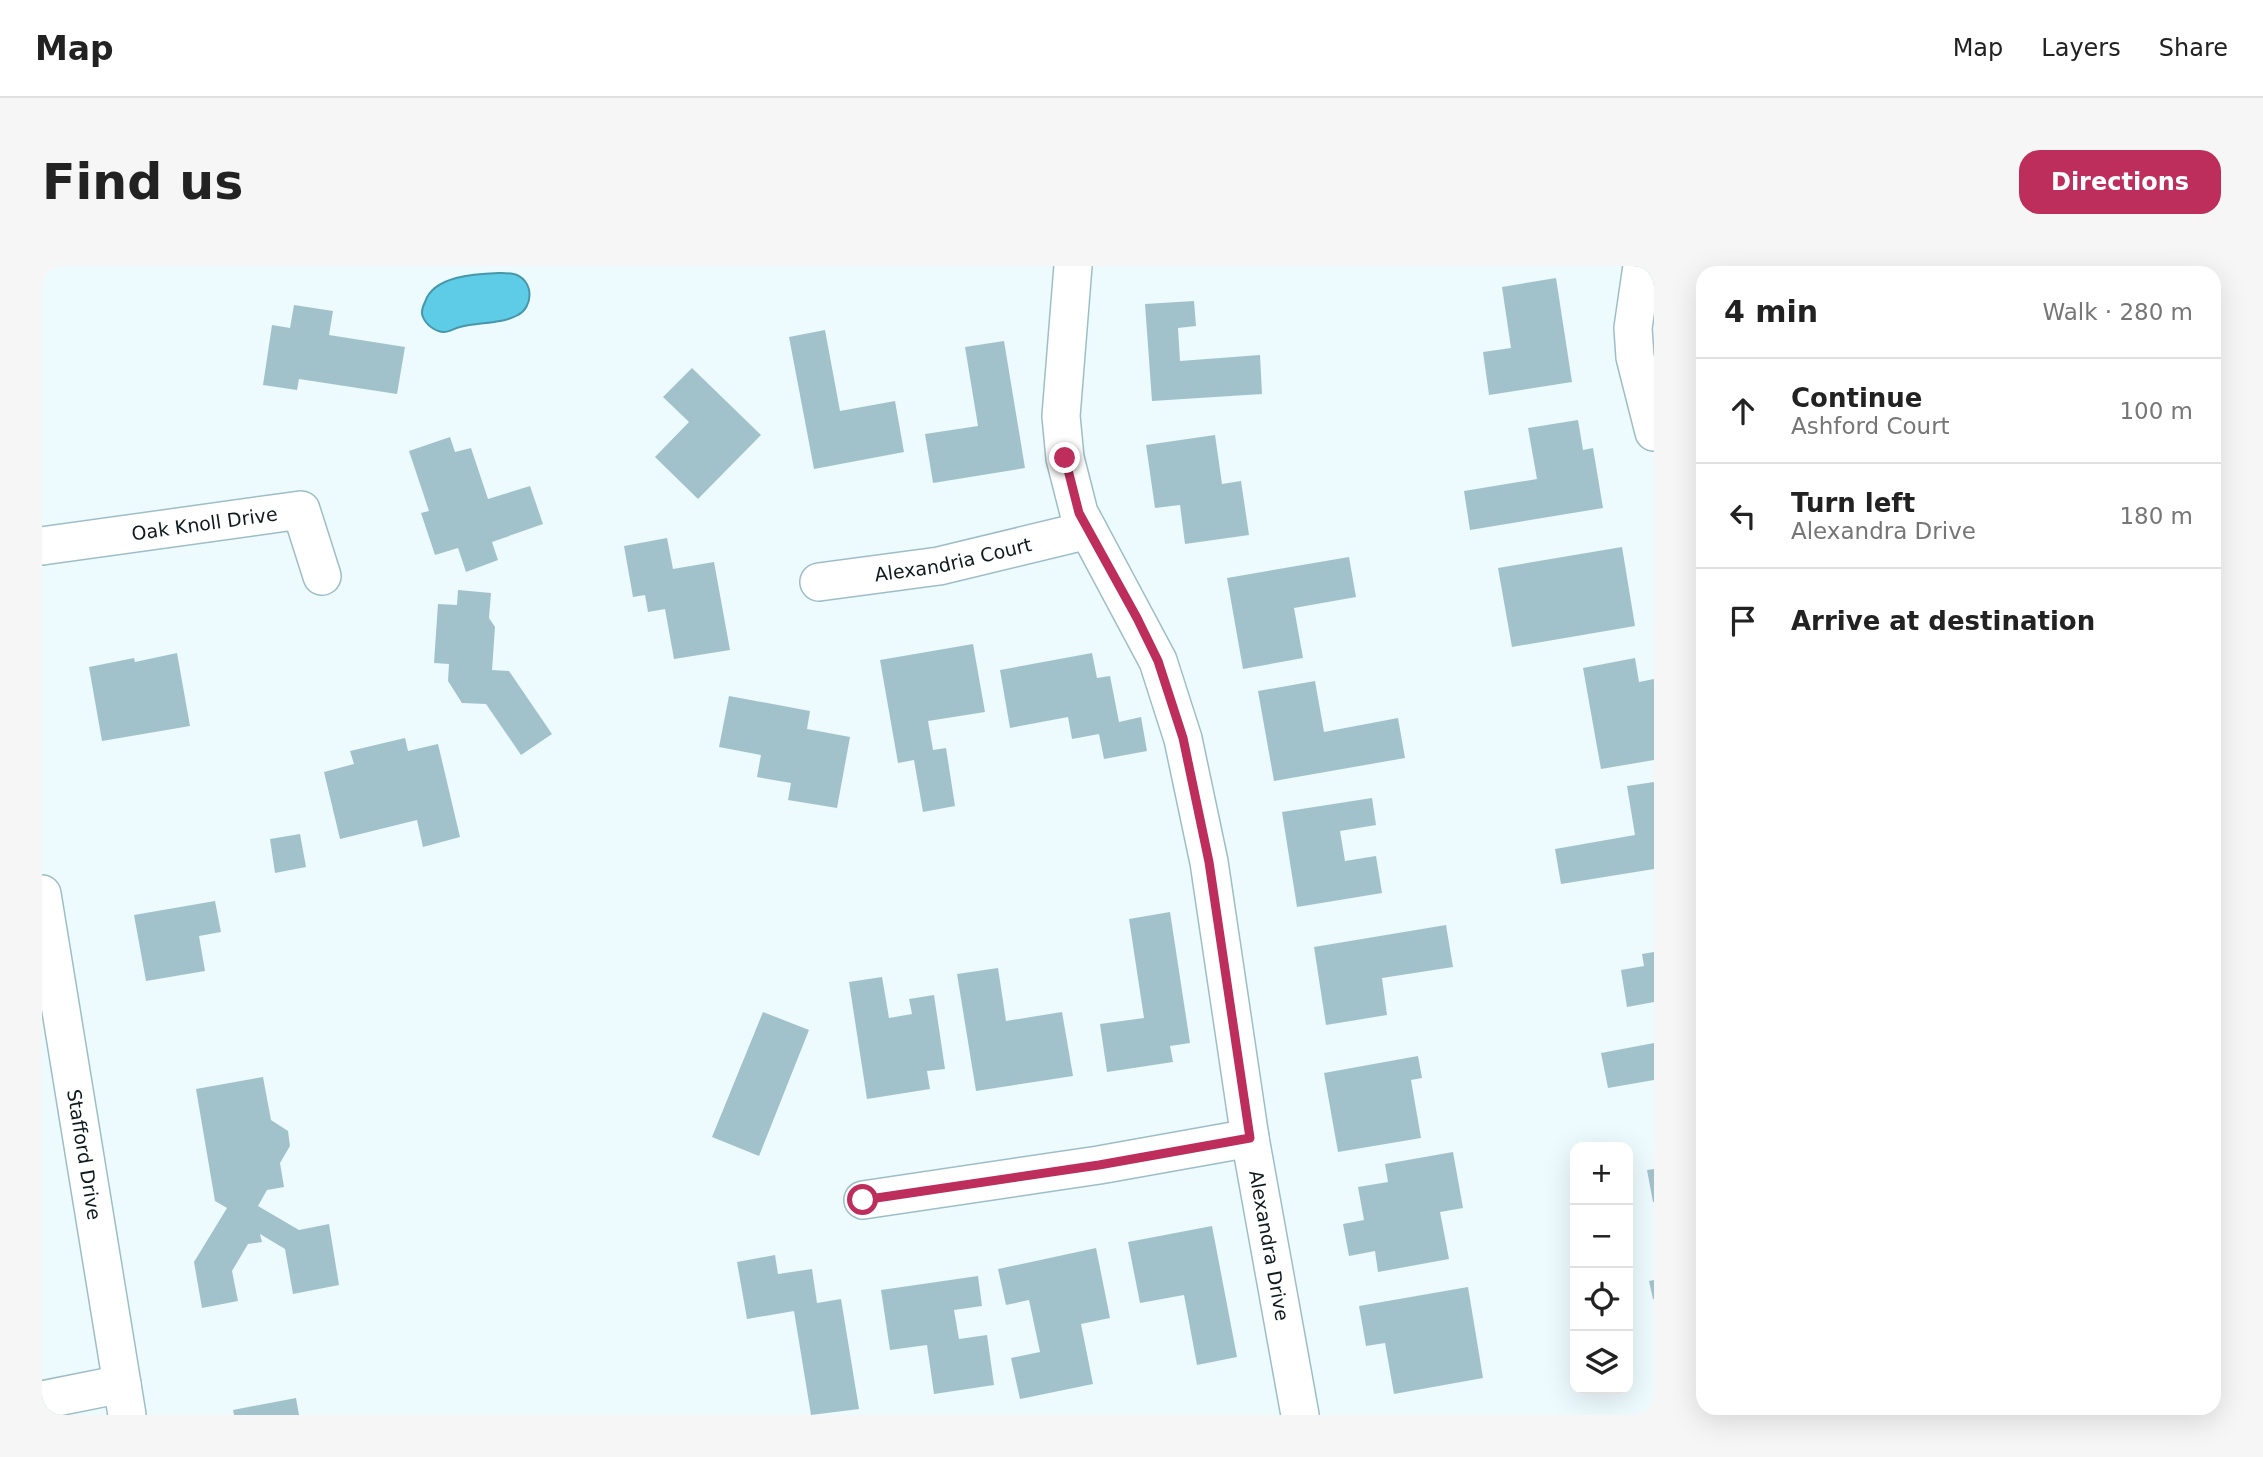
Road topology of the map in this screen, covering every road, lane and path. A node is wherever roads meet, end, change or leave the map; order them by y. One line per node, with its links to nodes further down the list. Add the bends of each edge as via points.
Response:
1 (1073, 266): 4 (street, Alexandra Drive, via 1061,416 1065,458)
2 (1642, 266): 3 (street, via 1633,328 1635,357)
3 (1654, 432)
4 (1088, 530): 7 (street, Alexandria Court, via 939,566); 9 (street, Alexandra Drive, via 1158,661 1183,738 1209,862)
5 (42, 546): 6 (street, Oak Knoll Drive, via 301,510)
6 (322, 576)
7 (819, 582)
8 (42, 894): 12 (street, Stafford Drive)
9 (1250, 1138): 10 (street); 13 (street, Alexandra Drive)
10 (863, 1200)
11 (42, 1400): 12 (street)
12 (124, 1400)
13 (1300, 1415)

